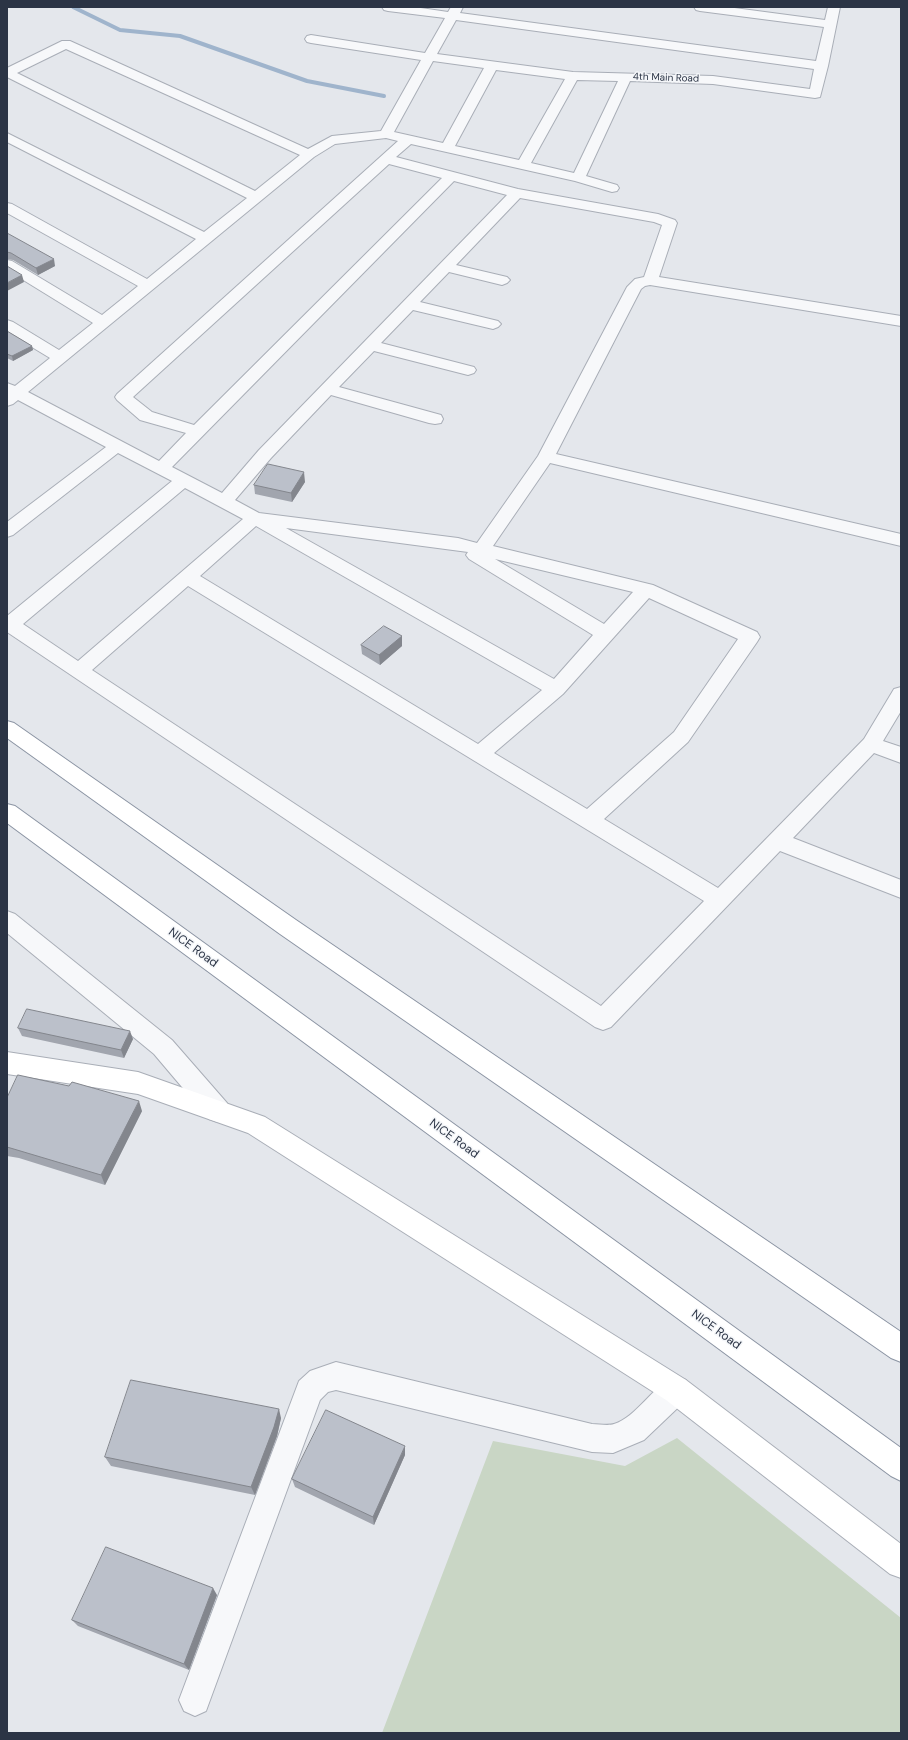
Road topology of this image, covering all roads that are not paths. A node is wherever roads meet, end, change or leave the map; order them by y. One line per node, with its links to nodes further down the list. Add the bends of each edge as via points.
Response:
1 (388, 7): 4 (street)
2 (700, 7): 5 (street)
3 (834, 7): 5 (street, 4th Main Road)
4 (454, 11): 7 (street); 9 (street)
5 (830, 24): 9 (street, 4th Main Road)
6 (311, 39): 7 (street, 4th Main Road)
7 (428, 56): 8 (street, 4th Main Road); 13 (street)
8 (492, 65): 11 (street, 4th Main Road); 16 (street)
9 (822, 66): 12 (street, 4th Main Road, via 815,94 713,80)
10 (7, 73): 17 (street, via 66,44); 24 (street)
11 (573, 76): 12 (street, 4th Main Road); 19 (street)
12 (626, 77): 21 (street)
13 (386, 134): 14 (street); 17 (street, via 332,140)
14 (408, 139): 16 (street); 18 (street)
15 (9, 140): 26 (street)
16 (447, 148): 19 (street)
17 (309, 154): 24 (street)
18 (386, 159): 20 (street); 43 (street, via 123,398 146,416)
19 (523, 166): 21 (street)
20 (451, 176): 23 (street); 43 (street)
21 (578, 178): 22 (street)
22 (612, 188)
23 (517, 193): 28 (street); 30 (street, via 658,218 670,223)
24 (257, 197): 26 (street)
25 (7, 207): 31 (street)
26 (206, 239): 31 (street)
27 (7, 264): 34 (street)
28 (446, 267): 29 (street); 32 (street)
29 (502, 280)
30 (650, 280): 33 (street); 45 (street, via 640,282 635,287)
31 (148, 286): 34 (street)
32 (410, 304): 35 (street); 37 (street)
33 (901, 321)
34 (104, 322): 38 (street)
35 (492, 324)
36 (7, 325): 38 (street)
37 (370, 345): 39 (street); 40 (street)
38 (61, 358): 41 (street)
39 (468, 370)
40 (328, 389): 42 (street); 48 (street, via 265,454)
41 (10, 395): 44 (street)
42 (434, 419)
43 (197, 431): 46 (street)
44 (117, 446): 46 (street); 50 (street)
45 (546, 457): 51 (street); 53 (street)
46 (161, 469): 47 (street)
47 (183, 481): 48 (street); 56 (street)
48 (224, 502): 49 (street)
49 (255, 518): 52 (street); 54 (street); 59 (street)
50 (7, 531)
51 (901, 540)
52 (458, 544): 53 (street); 57 (street)
53 (481, 550): 55 (street)
54 (187, 577): 58 (street); 63 (street)
55 (646, 588): 57 (street); 66 (street, via 750,637 681,736)
56 (8, 624): 58 (street)
57 (606, 634): 59 (street)
58 (79, 671): 69 (street, via 603,1020)
59 (556, 689): 63 (street)
60 (901, 694): 62 (street)
61 (7, 728): 73 (main road, via 288,927)
62 (871, 744): 64 (street); 67 (street)
63 (480, 754): 66 (street)
64 (901, 755)
65 (7, 812): 75 (main road, NICE Road)
66 (589, 820): 69 (street)
67 (777, 841): 68 (street); 69 (street)
68 (901, 889)
69 (720, 900)
70 (7, 920): 72 (street, via 162,1047)
71 (7, 1063): 72 (main road, via 138,1083)
72 (218, 1111): 74 (main road, via 256,1125)
73 (901, 1348)
74 (676, 1390): 76 (main road); 77 (street, via 634,1430 613,1438 592,1438 336,1376 320,1381 309,1391)
75 (901, 1466)
76 (901, 1563)
77 (195, 1700)

